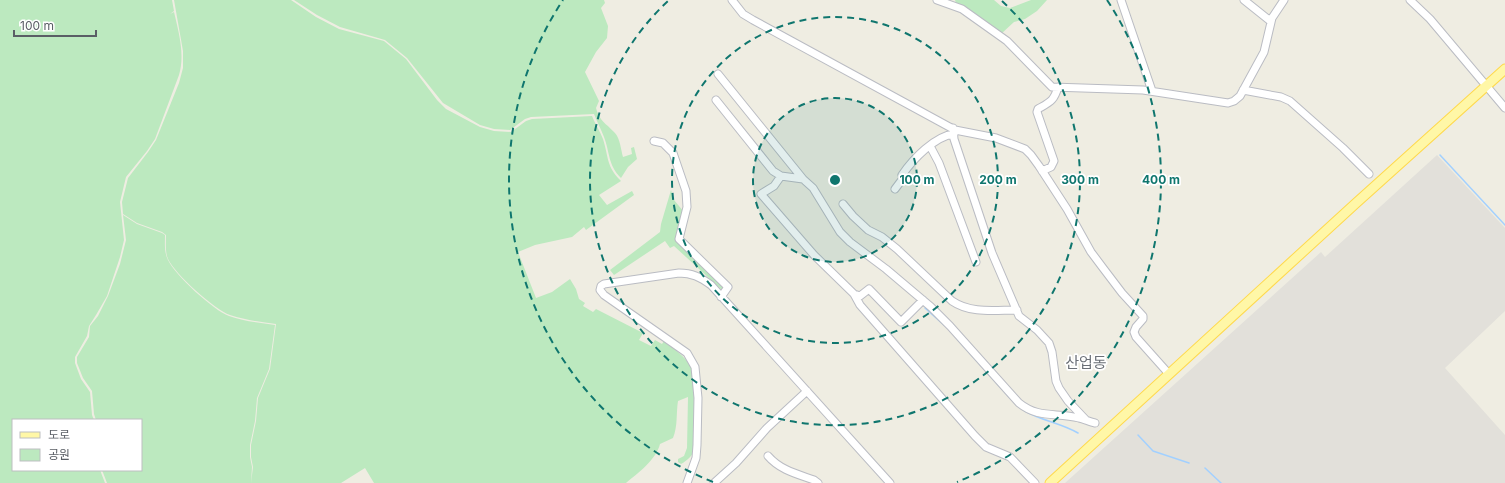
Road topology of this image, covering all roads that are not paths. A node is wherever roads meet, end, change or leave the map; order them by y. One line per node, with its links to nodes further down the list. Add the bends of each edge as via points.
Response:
1 (732, 0): 16 (street, via 743,14 753,20)
2 (937, 0): 11 (street, via 962,9 1007,40 1048,84)
3 (1120, 0): 13 (street)
4 (1244, 0): 7 (street, via 1269,20)
5 (1284, 0): 7 (street)
6 (1410, 0): 10 (street, via 1430,19)
7 (1272, 18): 12 (street, via 1264,52)
8 (1505, 69): 10 (main road)
9 (718, 74): 22 (street)
10 (1486, 86): 15 (street); 30 (main road)
11 (1058, 87): 13 (street); 19 (street, via 1055,98 1037,112 1054,161 1051,167)
12 (1243, 90): 13 (street, via 1240,96 1228,103); 20 (street, via 1290,101 1344,148)
13 (1152, 91)
14 (716, 100): 21 (street, via 765,162)
15 (1505, 108)
16 (953, 131): 18 (street); 19 (street, via 996,138 1021,148 1031,155); 29 (street, via 992,253)
17 (654, 141): 27 (street, via 663,143 673,154 686,191 687,207 679,239 728,287)
18 (930, 146): 23 (street, via 909,165); 25 (street, via 939,163)
19 (1042, 171): 30 (street, via 1091,252 1143,316 1134,332 1136,337)
20 (1369, 174)
21 (781, 176): 22 (street); 26 (street, via 774,186 762,194 814,255)
22 (803, 179): 28 (street, via 813,188 840,232)
23 (895, 189)
24 (844, 204): 29 (street, via 868,230 897,249 960,306 974,310)
25 (976, 262)
26 (854, 294): 28 (street, via 860,296 869,289 900,322); 39 (street, via 860,305 975,436 986,447 1010,457)
27 (721, 297): 31 (street); 35 (street, via 707,282 689,273 604,284 600,290 687,353 695,367 698,398 697,445 696,458)
28 (923, 300): 32 (street, via 1027,409 1039,414)
29 (1017, 310): 32 (street, via 1022,319 1049,343 1059,388)
30 (1169, 374): 40 (main road)
31 (807, 391): 36 (street); 38 (street)
32 (1086, 420): 33 (street)
33 (1094, 423)
34 (768, 456): 37 (street, via 787,471)
35 (687, 483)
36 (714, 483)
37 (818, 483)
38 (890, 483)
39 (1035, 483)
40 (1050, 483)

